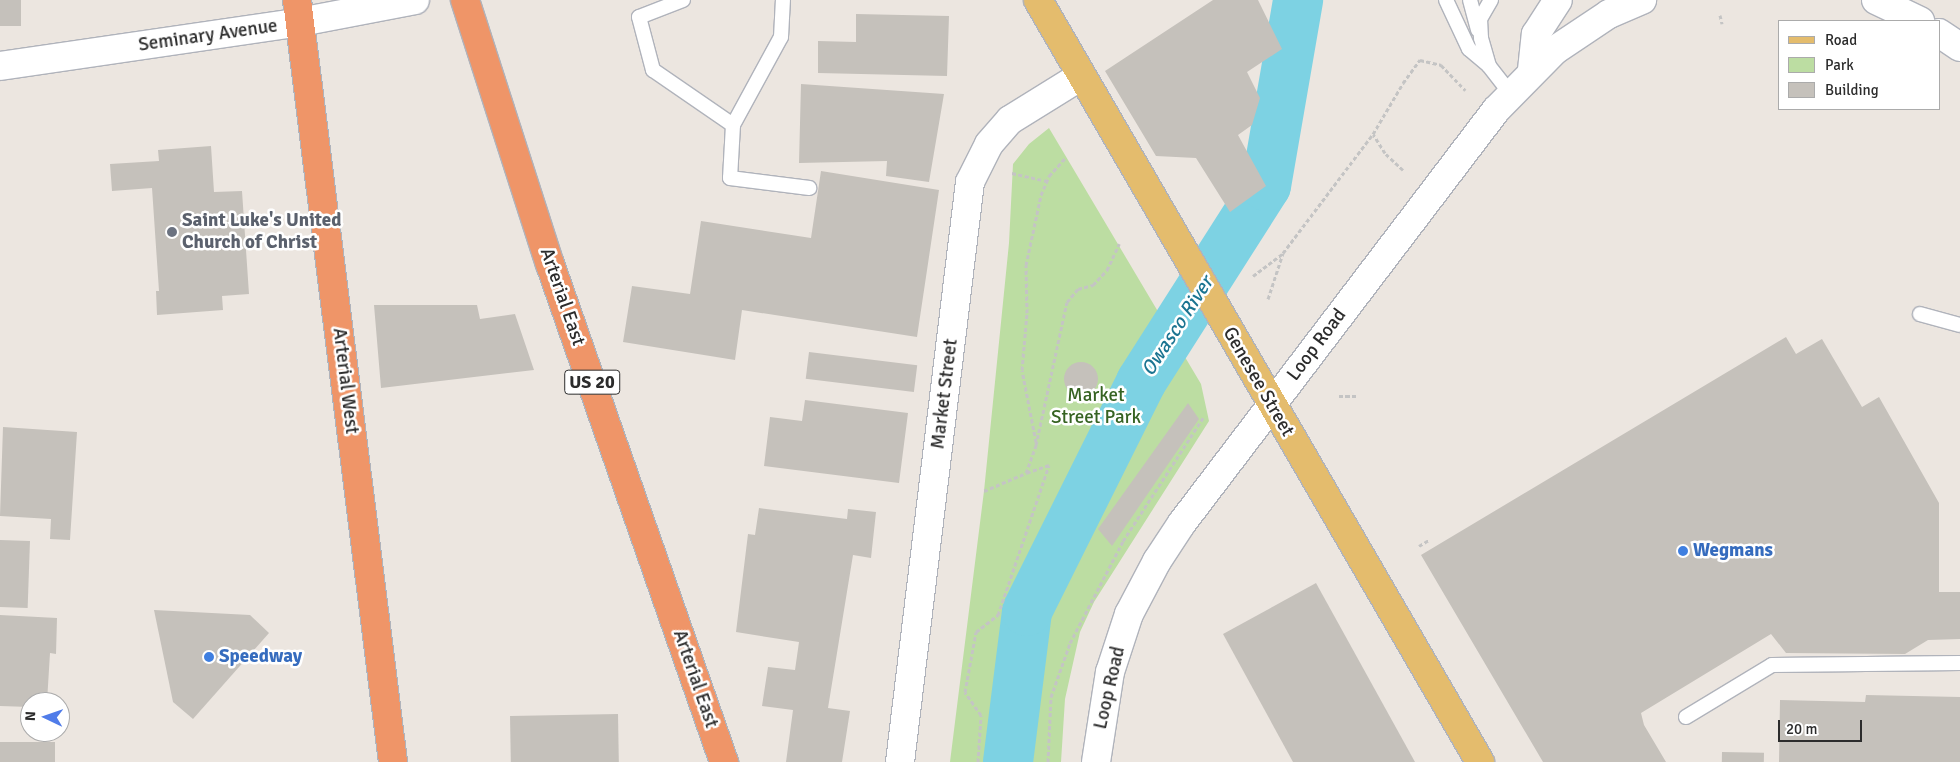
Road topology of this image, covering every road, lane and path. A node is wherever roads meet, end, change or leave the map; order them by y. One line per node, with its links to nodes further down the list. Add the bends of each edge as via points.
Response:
1 (415, 0): 12 (street, Seminary Avenue)
2 (465, 0): 50 (highway, Arterial East / US 20, via 544,246)
3 (683, 0): 25 (lane, via 639,17 653,70)
4 (783, 0): 25 (lane, via 781,37)
5 (1038, 0): 22 (main road, Genesee Street)
6 (1446, 0): 20 (lane, via 1470,49)
7 (1470, 0): 17 (lane)
8 (1491, 0): 17 (lane, via 1480,19)
9 (1558, 0): 21 (street, via 1536,34)
10 (1642, 0): 21 (street, Loop Road, via 1584,29)
11 (1876, 0): 14 (street)
12 (299, 11): 19 (street, Seminary Avenue); 49 (highway, Arterial West)
13 (1720, 15): 15 (path)
14 (1918, 20)
15 (1722, 24)
16 (1940, 34): 18 (street)
17 (1481, 38): 20 (lane)
18 (1960, 47)
19 (0, 66)
20 (1489, 66): 24 (lane)
21 (1532, 70): 24 (street, Loop Road)
22 (1081, 76): 40 (main road, Genesee Street); 51 (street, Market Street, via 1010,120 989,144 970,182)
23 (1465, 90): 26 (path, via 1440,66 1420,60)
24 (1511, 94): 40 (street, Loop Road)
25 (733, 124): 31 (lane, via 730,178)
26 (1373, 134): 28 (path, via 1384,153); 33 (path)
27 (1064, 158): 30 (path)
28 (1403, 170)
29 (1012, 173): 30 (path)
30 (1047, 181): 42 (path, via 1030,235 1022,370)
31 (809, 188)
32 (1119, 244): 42 (path, via 1107,270 1093,285 1078,289 1067,302)
33 (1284, 253): 34 (path); 35 (path)
34 (1253, 276)
35 (1268, 299)
36 (1920, 314): 37 (lane)
37 (1960, 325)
38 (1339, 396): 39 (path)
39 (1357, 396)
40 (1271, 406): 54 (street, Loop Road, via 1182,523 1157,561 1130,614 1110,672); 55 (main road, Genesee Street)
41 (1203, 418): 53 (path, via 1123,541 1070,643 1051,697)
42 (1036, 445): 43 (path)
43 (1026, 473): 44 (path); 52 (path, via 1049,465 998,616 976,632 966,692 981,715)
44 (984, 491)
45 (1429, 540): 46 (path)
46 (1419, 546)
47 (1960, 663): 48 (lane, via 1772,665)
48 (1686, 717)
49 (393, 762)
50 (724, 762)
51 (900, 762)
52 (978, 762)
53 (1048, 762)
54 (1096, 762)
55 (1480, 762)

